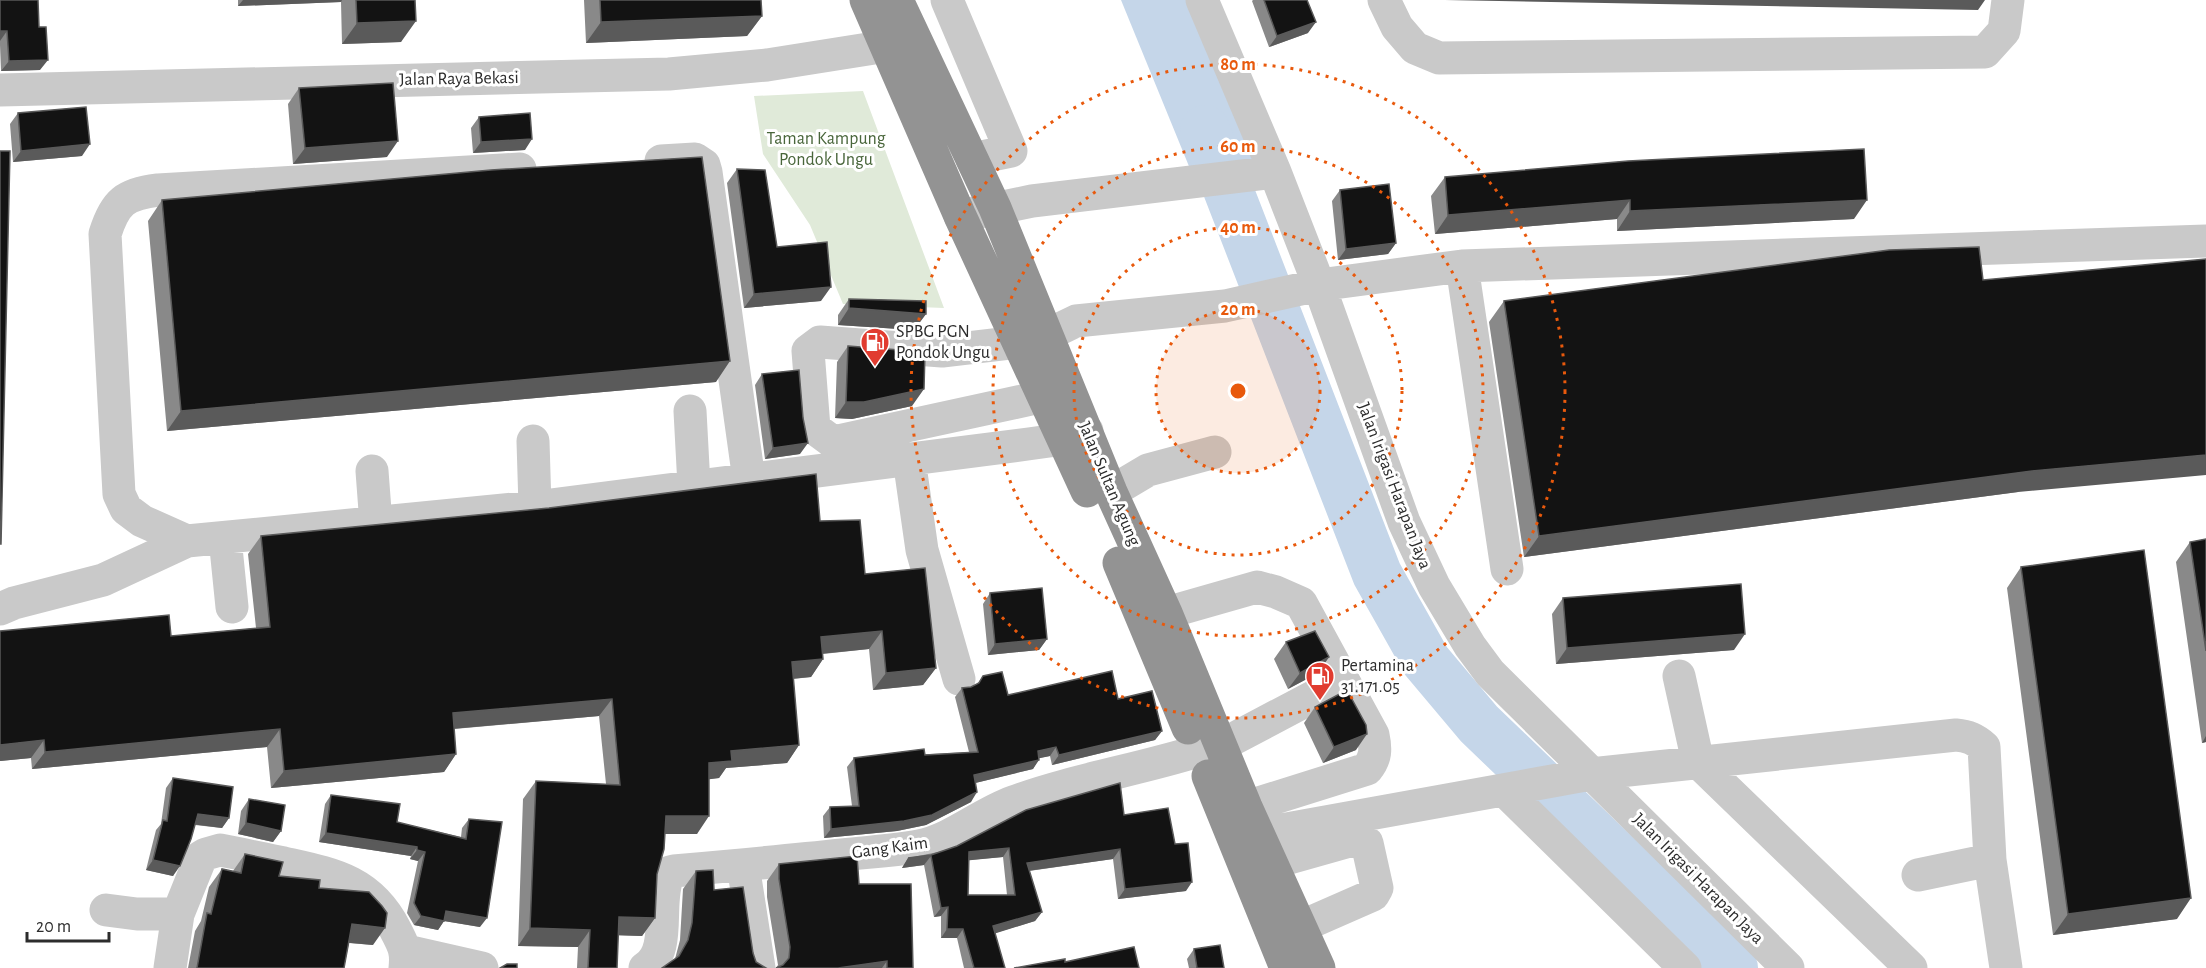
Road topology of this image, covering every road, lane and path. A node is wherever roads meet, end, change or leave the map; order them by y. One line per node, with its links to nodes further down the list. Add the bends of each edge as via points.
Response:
1 (866, 0): 7 (highway, Jalan Sultan Agung)
2 (897, 0): 7 (highway, Jalan Sultan Agung)
3 (946, 0): 9 (street, via 1011,151)
4 (1202, 0): 12 (street, Jalan Irigasi Harapan Jaya)
5 (1384, 0): 6 (street, via 1397,27 1415,48 1439,58 1985,52 2004,31)
6 (2008, 0)
7 (900, 41): 8 (street, Jalan Raya Bekasi, via 767,65 669,74); 9 (highway, Jalan Sultan Agung); 14 (highway, Jalan Sultan Agung)
8 (0, 90)
9 (972, 159): 13 (highway, Jalan Sultan Agung)
10 (636, 162): 26 (street, via 695,159 704,165)
11 (552, 167): 32 (street, via 158,190 125,198 111,215 105,234 119,494 126,508 141,521)
12 (1275, 172): 13 (street); 17 (street, Jalan Irigasi Harapan Jaya)
13 (995, 208): 14 (street); 18 (highway, Jalan Sultan Agung)
14 (960, 216): 18 (highway, Jalan Sultan Agung)
15 (2206, 242): 16 (street)
16 (1462, 266): 17 (street); 33 (street)
17 (1304, 289): 18 (street, via 1225,306 1076,321); 42 (street, Jalan Irigasi Harapan Jaya, via 1434,586 1490,673)
18 (1033, 338): 19 (highway, Jalan Sultan Agung); 19 (street, via 942,351 820,342 808,351 814,428 833,442); 21 (highway, Jalan Sultan Agung)
19 (1045, 396): 21 (highway, Jalan Sultan Agung)
20 (690, 411): 27 (street)
21 (1076, 435): 24 (street); 28 (highway, Jalan Sultan Agung); 36 (highway, Jalan Sultan Agung)
22 (533, 441): 29 (street)
23 (1215, 452): 28 (street, via 1148,470)
24 (909, 459): 26 (street); 38 (street, via 922,550)
25 (372, 471): 30 (street)
26 (748, 480): 27 (street)
27 (694, 486): 29 (street)
28 (1111, 492): 36 (highway, Jalan Sultan Agung)
29 (535, 507): 30 (street)
30 (376, 524): 31 (street)
31 (225, 538): 32 (street); 34 (street)
32 (187, 541): 35 (street, via 103,580)
33 (1507, 568)
34 (232, 607)
35 (0, 609)
36 (1154, 614): 39 (street, via 1257,587 1276,591 1301,603); 40 (highway, Jalan Sultan Agung)
37 (1679, 676): 41 (street)
38 (959, 679)
39 (1343, 681): 40 (street, Gang Kaim); 44 (street, via 1373,735 1373,762 1367,770)
40 (1209, 748): 44 (highway, Jalan Sultan Agung); 46 (street, Gang Kaim, via 1014,802 950,835 918,846); 56 (highway, Jalan Sultan Agung)
41 (1698, 762): 42 (street); 45 (street, via 1967,736 1984,747); 60 (street)
42 (1580, 777): 43 (street); 59 (street, Jalan Irigasi Harapan Jaya)
43 (1518, 788): 44 (street); 58 (street)
44 (1259, 835): 50 (highway, Jalan Sultan Agung); 50 (street, via 1356,839 1366,843 1377,888 1373,895)
45 (1990, 860): 47 (street); 61 (street)
46 (742, 866): 54 (street, Gang Kaim, via 670,872 665,883 656,958); 55 (street)
47 (1918, 875)
48 (106, 910): 49 (street)
49 (178, 914): 51 (street, via 201,857 220,850 348,880 367,893 389,917); 52 (street)
50 (1300, 927): 57 (highway, Jalan Sultan Agung)
51 (406, 960): 53 (street)
52 (170, 968)
53 (482, 968)
54 (645, 968)
55 (759, 968)
56 (1286, 968)
57 (1319, 968)
58 (1685, 968)
59 (1788, 968)
60 (1911, 968)
61 (2006, 968)

